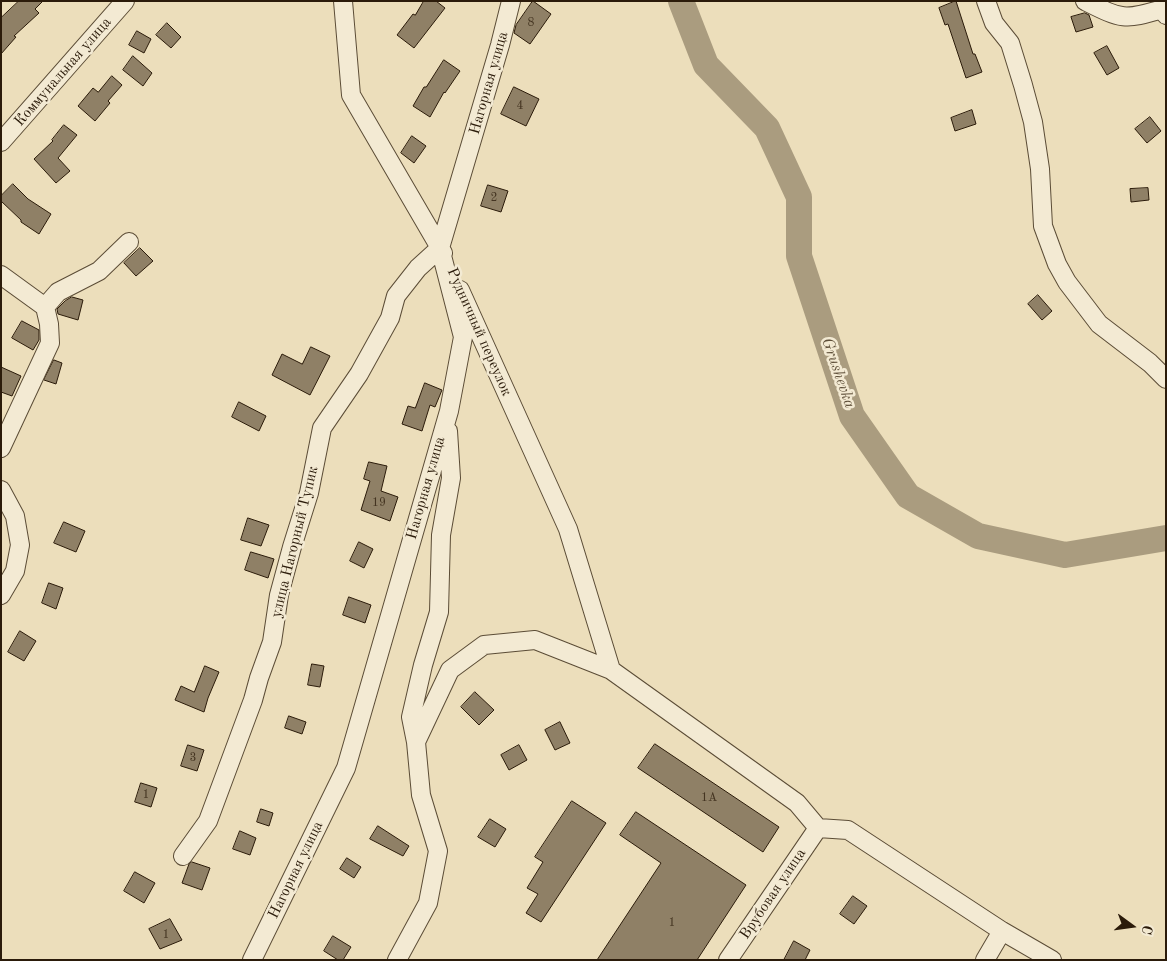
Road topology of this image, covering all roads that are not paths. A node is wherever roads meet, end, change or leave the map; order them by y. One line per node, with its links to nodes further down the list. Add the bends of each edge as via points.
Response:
1 (125, 1): 7 (street, Коммунальная улица)
2 (343, 1): 9 (street, Рудничный переулок, via 350,95)
3 (511, 1): 9 (street, Нагорная улица)
4 (986, 1): 12 (street, via 994,23 1010,43 1023,84 1040,169 1042,226 1057,264 1100,324)
5 (1085, 1): 6 (street, via 1122,17 1136,17 1162,9)
6 (1166, 15)
7 (1, 142)
8 (129, 242): 11 (street, via 99,271 58,292)
9 (440, 248): 13 (street, Нагорная улица, via 463,337); 17 (street, Рудничный переулок, via 568,529); 20 (street, улица Нагорный Тупик, via 418,268 396,296 390,318 359,374 322,428 309,493 279,595 272,642 208,821)
10 (1, 275): 11 (street)
11 (44, 307): 14 (street, via 50,324 50,343)
12 (1166, 379)
13 (449, 411): 18 (street, via 451,478 441,535 440,612 410,717); 22 (street, Нагорная улица, via 346,768)
14 (1, 448)
15 (1, 490): 16 (street, via 15,516 20,545 15,571)
16 (1, 595)
17 (611, 670): 18 (street, via 535,640 484,645 450,670); 19 (street, via 797,803)
18 (416, 742): 23 (street, via 421,795 438,851 428,902)
19 (818, 828): 21 (street, via 848,830); 24 (street, Врубовая улица)
20 (183, 856)
21 (1002, 930): 25 (street); 26 (street)
22 (252, 960)
23 (396, 960)
24 (728, 960)
25 (985, 960)
26 (1052, 960)

